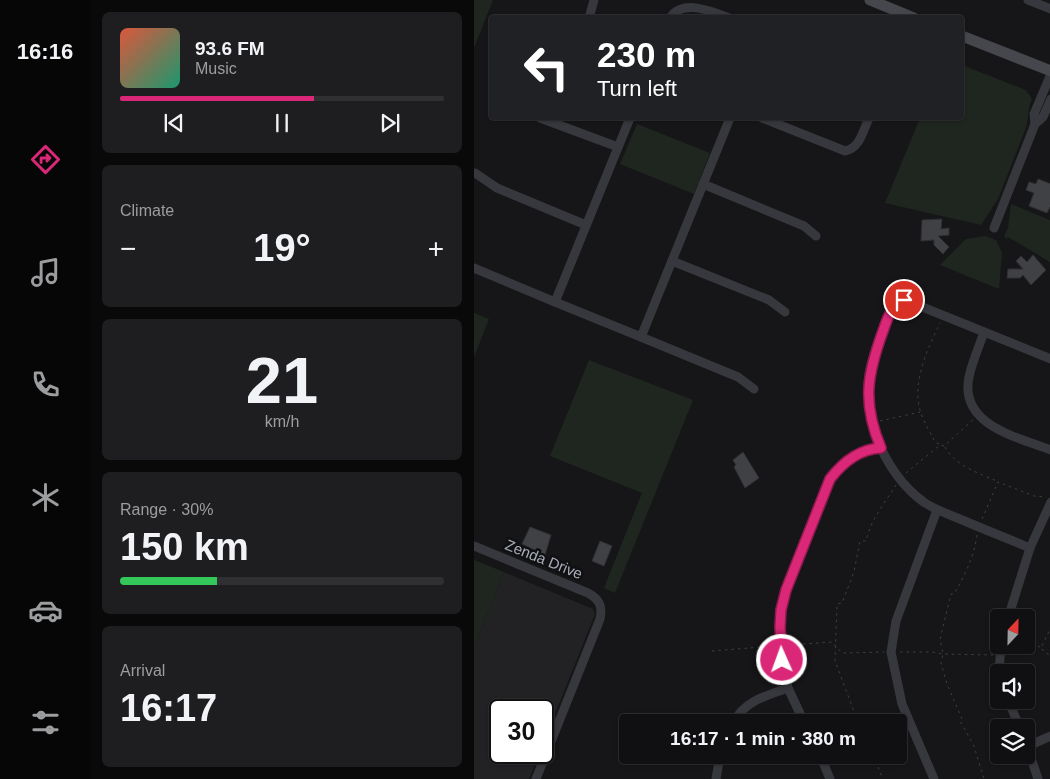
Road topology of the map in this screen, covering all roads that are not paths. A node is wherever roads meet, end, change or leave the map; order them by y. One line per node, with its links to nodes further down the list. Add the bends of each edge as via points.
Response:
1 (594, 0): 5 (street)
2 (870, 0): 8 (main road)
3 (1028, 0): 4 (street)
4 (1050, 9)
5 (590, 15)
6 (671, 15): 7 (street, via 680,3 688,2)
7 (721, 15)
8 (905, 15)
9 (964, 37): 10 (main road)
10 (1050, 72): 17 (street, via 1034,114)
11 (1050, 99): 17 (street, via 1043,117)
12 (545, 120): 18 (street)
13 (629, 120): 18 (street)
14 (729, 120): 20 (street)
15 (767, 120): 16 (street, via 845,151 857,145)
16 (868, 120)
17 (1035, 124): 22 (street)
18 (618, 147): 21 (street)
19 (475, 173): 21 (street, via 497,188)
20 (703, 184): 23 (street, via 804,226); 24 (street)
21 (586, 225): 26 (street)
22 (994, 228)
23 (816, 236)
24 (672, 261): 27 (street, via 769,300); 29 (street)
25 (474, 268): 26 (street)
26 (555, 302): 29 (street)
27 (785, 312)
28 (984, 332): 30 (street); 32 (street, via 904,300 892,309 872,360 868,386 872,423); 33 (street, via 968,377 972,406 978,416 992,427)
29 (640, 336): 31 (street, via 738,377)
30 (1050, 359)
31 (754, 389)
32 (881, 448): 35 (street, via 912,493); 39 (street, via 870,448 852,456 830,479 786,590 780,627)
33 (1050, 450)
34 (1050, 502): 37 (street)
35 (937, 510): 37 (street); 50 (street, via 896,621 891,652 902,704)
36 (474, 546): 47 (street, Zenda Drive, via 588,593 600,603 600,619)
37 (1030, 548): 38 (street)
38 (1011, 609)
39 (788, 688): 40 (street, via 747,706); 41 (street)
40 (738, 714)
41 (800, 714)
42 (1050, 736): 43 (street)
43 (1035, 741)
44 (718, 764): 48 (street)
45 (824, 764): 49 (street)
46 (1033, 764): 51 (street)
47 (536, 779)
48 (716, 779)
49 (830, 779)
50 (934, 779)
51 (1038, 779)

